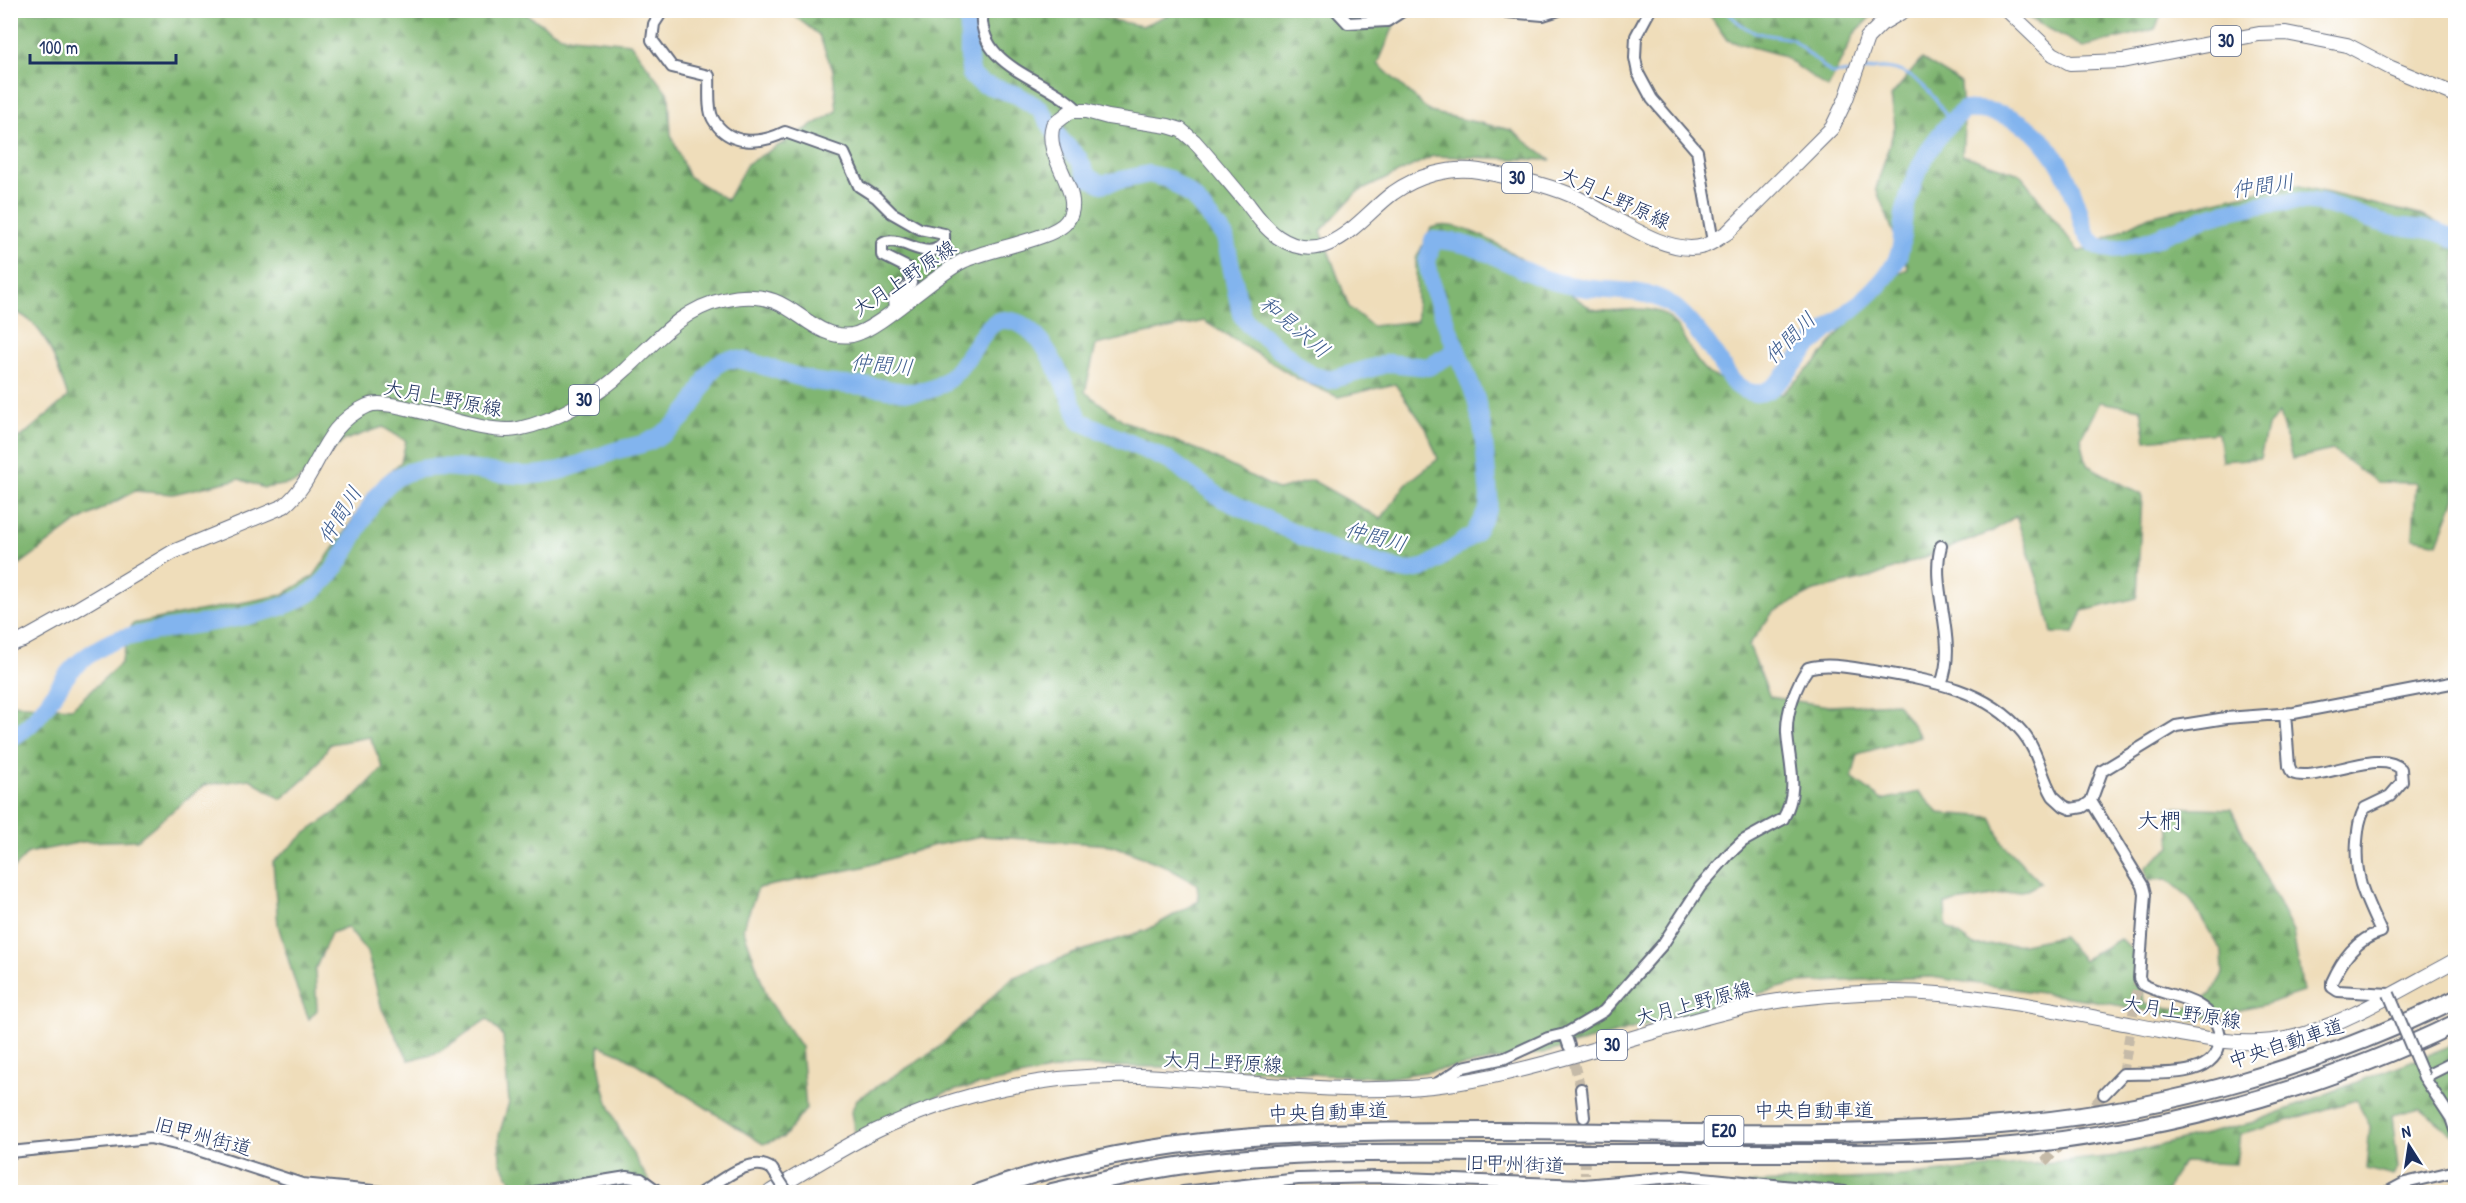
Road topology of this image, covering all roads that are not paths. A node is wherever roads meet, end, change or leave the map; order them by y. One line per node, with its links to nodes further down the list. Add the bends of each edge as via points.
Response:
1 (663, 10): 13 (street, via 654,24 651,40 672,67 709,76 712,117 723,130 742,141 765,142 785,132 844,153 859,186 892,213 920,229 944,234 945,242 934,251 892,241 882,244 882,255 908,268 911,283 894,300)
2 (982, 10): 11 (street, via 981,27 992,52 1066,98)
3 (1336, 10): 4 (street, via 1348,23 1387,21)
4 (1404, 10)
5 (1484, 10): 6 (street, via 1544,15)
6 (1559, 10)
7 (1650, 10): 12 (street, via 1636,36 1638,73 1652,99 1697,151)
8 (1905, 10): 12 (main road, via 1867,38 1842,109 1828,133)
9 (2007, 10): 10 (main road, 30, via 2053,54 2070,63 2122,61 2259,34 2286,33 2347,45)
10 (2456, 95)
11 (1075, 110): 12 (main road, 大月上野原線 / 30, via 1181,130 1271,232 1299,246 1321,247 1338,240 1392,193 1413,181 1436,173 1467,170 1531,181 1557,190 1667,244 1696,248); 13 (main road, 大月上野原線 / 30, via 1057,120 1050,140 1072,195 1067,222 1047,235 1001,246 960,262)
12 (1713, 242)
13 (895, 309): 15 (main road, 大月上野原線 / 30, via 862,332 841,335 820,330 765,298 710,303 675,322 595,394 554,416 518,429 489,428 389,404 368,405 330,436 296,496 284,506 173,552)
14 (1941, 546): 17 (street, via 1936,562 1947,648)
15 (10, 644)
16 (2456, 682): 18 (street)
17 (1941, 684): 19 (street, via 1990,705 2022,732 2059,803 2078,809); 24 (street, via 1850,668 1809,668 1787,722 1794,782 1783,819 1743,841 1729,854 1617,998 1604,1011)
18 (2286, 713): 19 (street, via 2170,728 2102,771); 21 (street, via 2292,773 2310,776 2385,761 2401,769 2402,782 2394,792 2364,808 2358,836 2355,861 2359,884 2381,932 2365,938 2349,952 2332,982 2338,992)
19 (2091, 801): 25 (street, via 2143,886 2139,978 2142,984 2188,1000 2205,1011 2216,1024)
20 (2456, 960): 21 (main road, 大月上野原線 / 30)
21 (2389, 994): 25 (main road, 大月上野原線 / 30, via 2309,1033 2256,1043); 28 (street, bridge)
22 (2456, 999): 42 (highway, 中央自動車道 / E20, via 2375,1036 2262,1074 2139,1105 2026,1123 1846,1131 1352,1131 1249,1136 1097,1158)
23 (2456, 1023): 43 (highway, E20, via 2383,1056 2267,1096 2145,1126 2029,1144 1844,1153 1310,1154 1205,1162)
24 (1565, 1034): 26 (street); 29 (street, via 1505,1058 1462,1067)
25 (2220, 1040): 29 (main road, 大月上野原線 / 30, via 1966,997 1862,993 1753,1006 1566,1060); 31 (street, via 2214,1058 2193,1071 2123,1074)
26 (1569, 1046)
27 (2456, 1061): 28 (street)
28 (2424, 1077): 33 (street, via 2451,1118)
29 (1435, 1086): 40 (main road, 大月上野原線 / 30, via 1373,1089 1117,1076 1051,1080 946,1104 877,1131)
30 (1581, 1089): 32 (street)
31 (2104, 1094)
32 (1584, 1118)
33 (2456, 1133)
34 (10, 1152): 36 (street, 旧甲州街道, via 150,1138 302,1184)
35 (2456, 1171): 46 (street, via 2405,1183)
36 (383, 1192)
37 (534, 1192): 38 (street, via 627,1177 641,1179)
38 (659, 1192)
39 (702, 1192): 41 (street, bridge, via 750,1166 762,1164 772,1170)
40 (770, 1192)
41 (787, 1192)
42 (980, 1192)
43 (1052, 1192)
44 (1183, 1192): 45 (street, 旧甲州街道, via 1286,1180 1362,1177 1585,1180 1683,1176)
45 (1845, 1192)
46 (2388, 1192)

